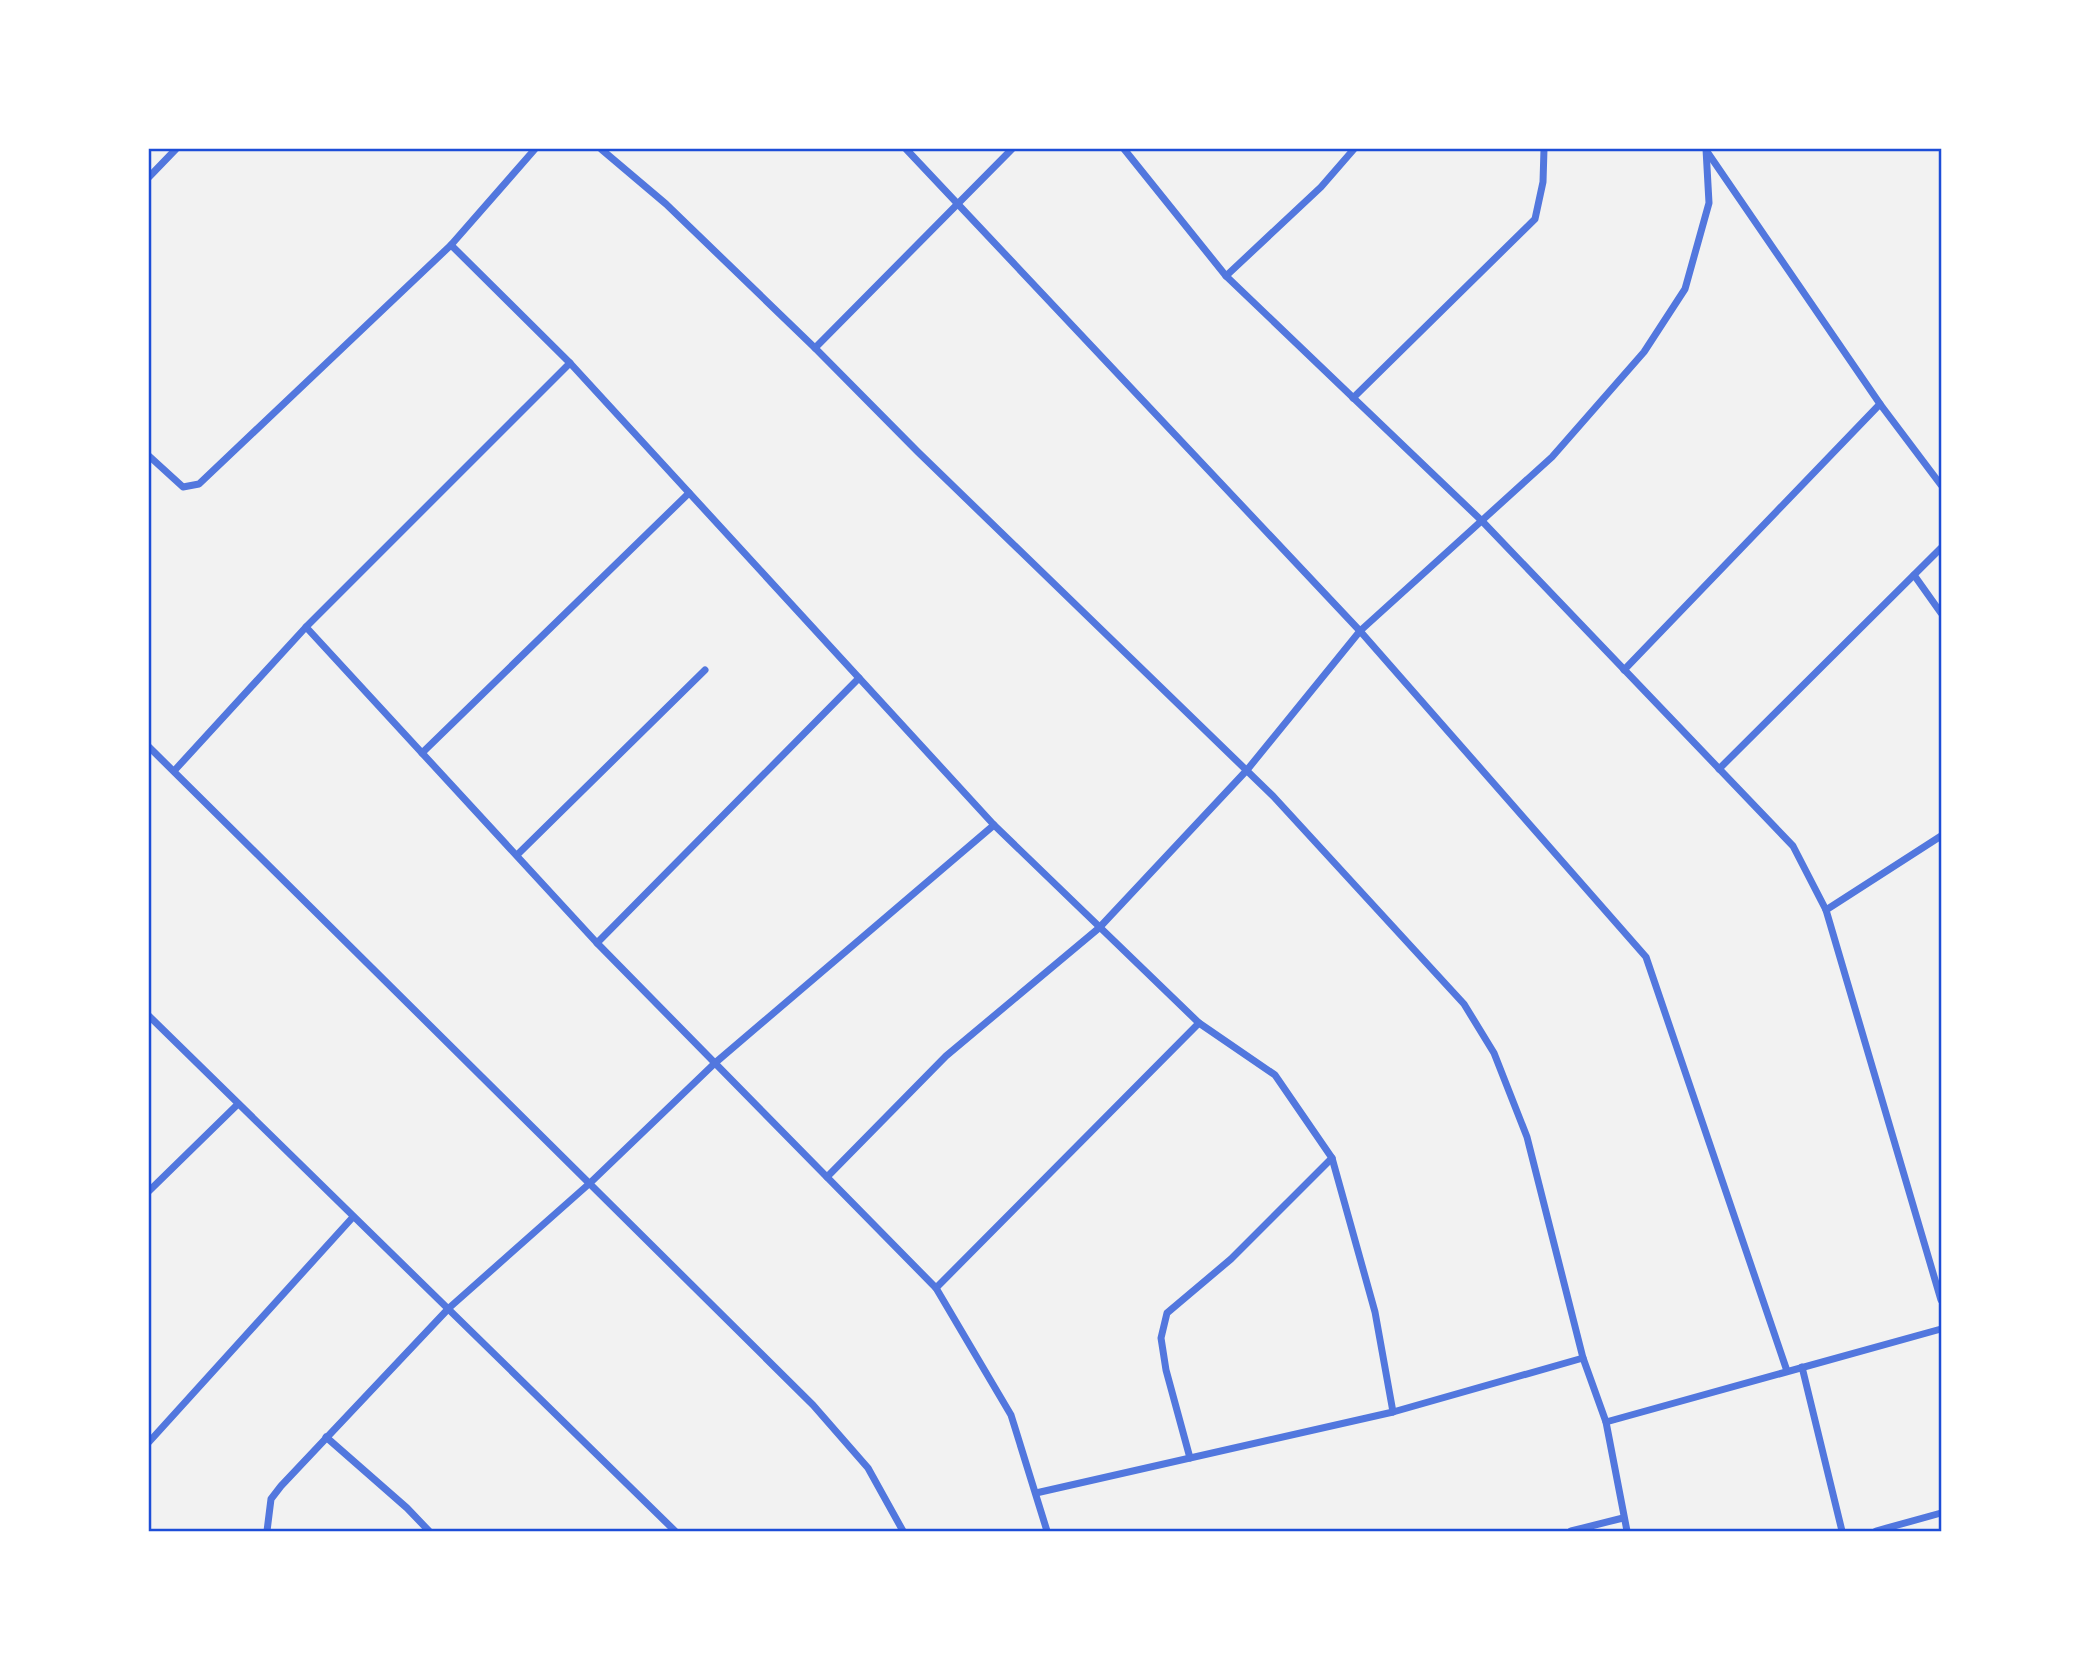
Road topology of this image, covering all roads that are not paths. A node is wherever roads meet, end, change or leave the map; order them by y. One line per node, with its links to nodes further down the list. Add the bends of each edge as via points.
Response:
1 (176, 149): 10 (street)
2 (535, 149): 12 (street)
3 (601, 149): 14 (street, via 666,204)
4 (906, 149): 11 (street)
5 (1012, 149): 11 (street)
6 (1124, 149): 13 (street)
7 (1354, 149): 13 (street, via 1321,187)
8 (1544, 149): 16 (street, via 1535,219)
9 (1706, 150): 17 (street); 21 (street, via 1709,202 1685,289 1644,352 1552,457)
10 (149, 177)
11 (958, 204): 14 (street); 26 (street)
12 (451, 245): 15 (street); 18 (street, via 199,484 183,487)
13 (1226, 275): 16 (street)
14 (815, 348): 33 (street)
15 (570, 363): 20 (street); 25 (street)
16 (1353, 398): 21 (street)
17 (1880, 404): 19 (street); 28 (street)
18 (150, 462)
19 (1941, 485)
20 (689, 493): 29 (street); 31 (street)
21 (1482, 522): 26 (street); 28 (street)
22 (1941, 548): 23 (street)
23 (1914, 575): 24 (street); 32 (street)
24 (1941, 614)
25 (306, 627): 31 (street); 34 (street)
26 (1360, 631): 33 (street); 56 (street, via 1646,957)
27 (705, 670): 37 (street)
28 (1624, 670): 32 (street)
29 (859, 678): 35 (street); 40 (street)
30 (149, 747): 34 (street)
31 (422, 753): 37 (street)
32 (1719, 769): 38 (street, via 1793,846)
33 (1247, 770): 39 (street); 54 (street, via 1464,1003 1494,1053 1527,1138)
34 (174, 771): 47 (street)
35 (994, 825): 39 (street); 43 (street)
36 (1941, 836): 38 (street)
37 (517, 855): 40 (street)
38 (1826, 910): 51 (street)
39 (1099, 928): 42 (street); 46 (street, via 946,1056)
40 (597, 943): 43 (street)
41 (149, 1016): 44 (street)
42 (1199, 1023): 45 (street, via 1275,1075); 50 (street)
43 (715, 1063): 46 (street); 47 (street)
44 (238, 1104): 48 (street); 49 (street)
45 (1332, 1158): 57 (street, via 1375,1312); 61 (street, via 1231,1259 1167,1313 1162,1349)
46 (827, 1177): 50 (street)
47 (590, 1183): 52 (street); 68 (street, via 813,1405 868,1468)
48 (149, 1191)
49 (353, 1217): 52 (street); 60 (street)
50 (936, 1288): 62 (street, via 1012,1415)
51 (1941, 1300)
52 (449, 1308): 59 (street); 67 (street)
53 (1941, 1329): 55 (street)
54 (1583, 1358): 57 (street); 58 (street)
55 (1802, 1367): 56 (street); 72 (street)
56 (1787, 1371): 58 (street)
57 (1392, 1412): 61 (street)
58 (1606, 1422): 64 (street)
59 (326, 1437): 65 (street, via 271,1499); 66 (street)
60 (149, 1442)
61 (1190, 1458): 62 (street)
62 (1036, 1493): 69 (street)
63 (1941, 1513): 73 (street)
64 (1623, 1518): 70 (street); 71 (street)
65 (267, 1531)
66 (429, 1531)
67 (675, 1531)
68 (903, 1531)
69 (1047, 1531)
70 (1571, 1531)
71 (1627, 1531)
72 (1842, 1531)
73 (1876, 1531)

